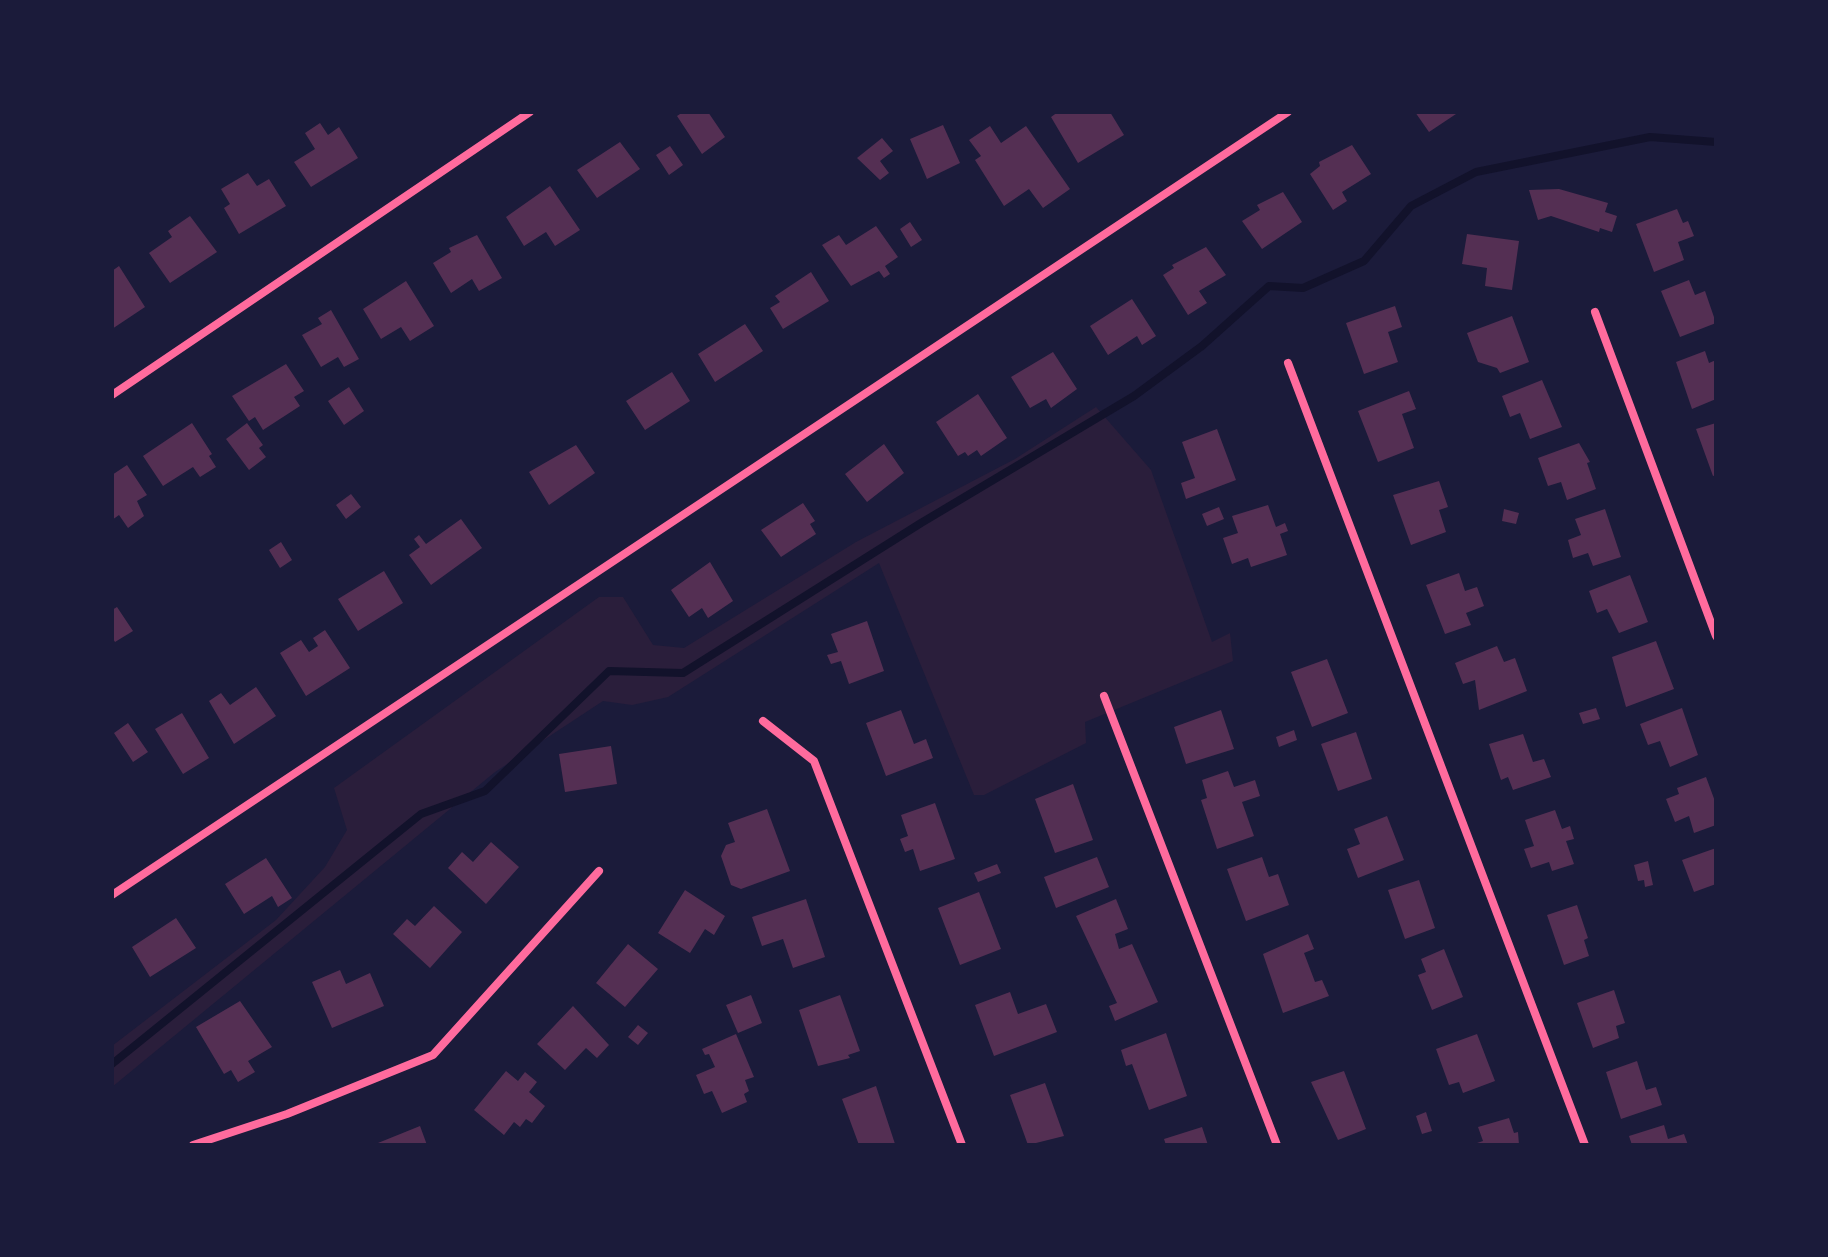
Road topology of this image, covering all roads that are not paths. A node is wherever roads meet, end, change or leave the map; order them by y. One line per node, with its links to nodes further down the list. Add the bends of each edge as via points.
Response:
1 (530, 112): 5 (street)
2 (1288, 112): 10 (street)
3 (1595, 312): 6 (street)
4 (1288, 363): 14 (street)
5 (112, 395)
6 (1716, 636)
7 (1104, 696): 13 (street)
8 (763, 721): 12 (street, via 814,761)
9 (599, 871): 11 (street, via 433,1055)
10 (112, 895)
11 (193, 1145)
12 (962, 1145)
13 (1277, 1145)
14 (1585, 1145)

